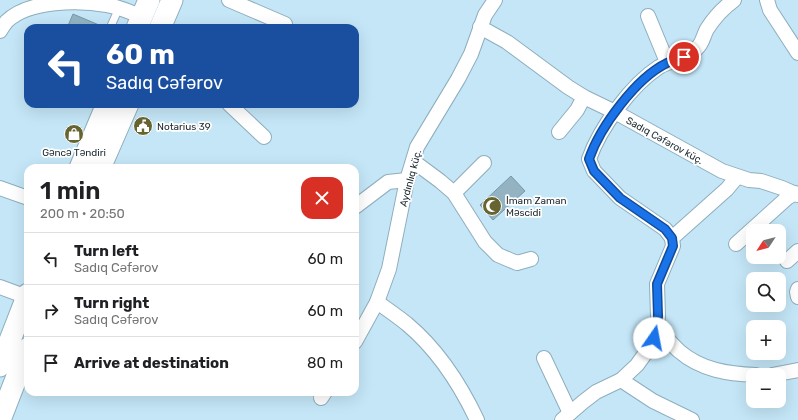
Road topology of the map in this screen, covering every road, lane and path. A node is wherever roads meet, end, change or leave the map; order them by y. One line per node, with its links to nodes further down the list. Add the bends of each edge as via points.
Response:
1 (172, 0): 10 (main road)
2 (230, 0): 11 (street)
3 (495, 0): 12 (street, Aydınlıq küç.)
4 (734, 0): 15 (street, via 714,18 696,50)
5 (767, 0): 14 (street, via 770,10)
6 (119, 8): 7 (street); 9 (lane); 13 (street, via 107,4 74,2 31,8 7,21)
7 (143, 15)
8 (648, 16): 15 (street)
9 (112, 24)
10 (162, 24)
11 (285, 24)
12 (480, 27): 16 (street, Sadıq Cəfərov küç., via 507,42); 23 (street, Aydınlıq küç., via 471,54 417,147)
13 (0, 31)
14 (798, 53)
15 (668, 62): 20 (street, via 644,80)
16 (584, 97): 20 (street, Sadıq Cəfərov küç.); 21 (street)
17 (105, 108): 25 (main road)
18 (126, 108): 26 (main road)
19 (233, 108): 22 (street)
20 (615, 112): 27 (street, Sadıq Cəfərov küç., via 722,171); 34 (street, via 594,145 589,159 594,171 620,198 665,229)
21 (559, 132)
22 (264, 137)
23 (412, 161): 28 (street, Aydınlıq küç.); 30 (street)
24 (484, 163): 30 (street)
25 (82, 164)
26 (102, 164)
27 (738, 177): 31 (street, Sadıq Cəfərov küç., via 761,181); 34 (street)
28 (407, 180): 33 (street, via 388,182); 43 (street, Aydınlıq küç., via 389,269)
29 (0, 188): 32 (street)
30 (454, 193): 37 (street, via 485,242 498,255 517,264)
31 (797, 194): 35 (street, via 787,198)
32 (24, 197)
33 (359, 204)
34 (672, 238): 45 (street, via 673,246 657,284)
35 (736, 244)
36 (798, 251): 38 (street)
37 (532, 259)
38 (787, 261)
39 (0, 287): 41 (street)
40 (798, 289): 42 (street)
41 (24, 294)
42 (798, 297)
43 (377, 302): 46 (street, Aydınlıq küç.); 56 (street, via 408,324 440,358 465,394)
44 (24, 305): 49 (main road)
45 (657, 329): 52 (street, via 680,352 696,363 730,374); 53 (street, via 647,351)
46 (359, 335)
47 (24, 358): 55 (main road)
48 (544, 358): 54 (street)
49 (0, 366)
50 (798, 370): 51 (street)
51 (786, 372)
52 (746, 375)
53 (621, 380): 54 (street, via 596,392); 57 (street, via 653,401)
54 (566, 416)
55 (0, 420)
56 (477, 420)
57 (692, 420)

